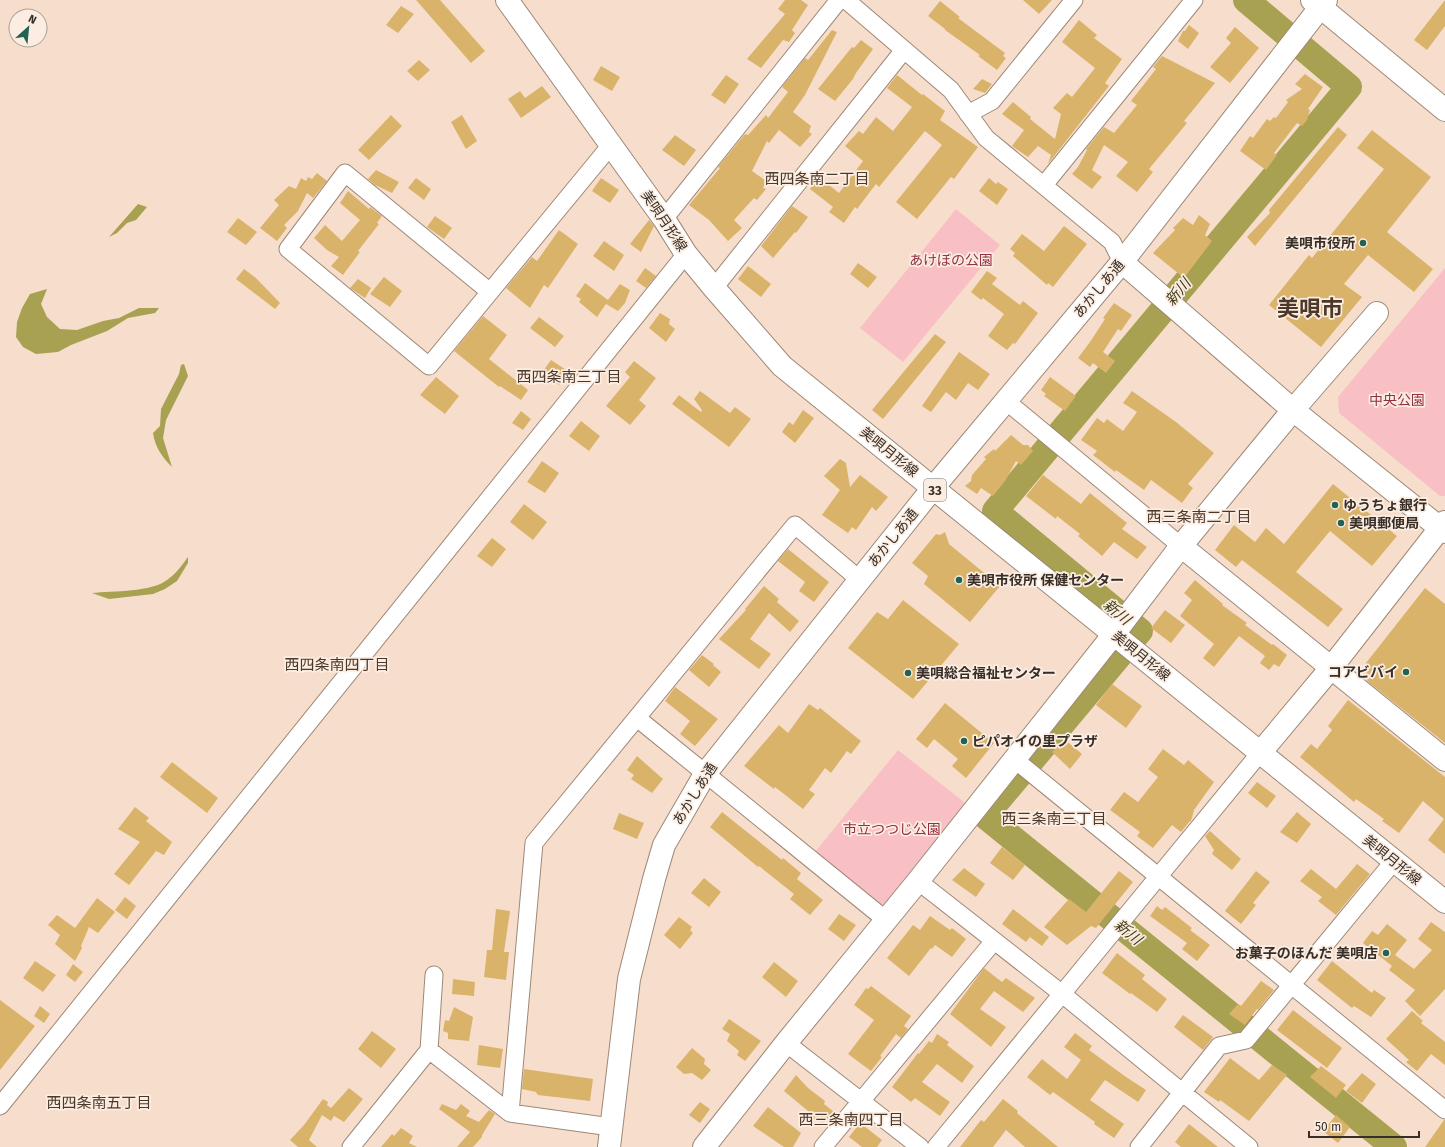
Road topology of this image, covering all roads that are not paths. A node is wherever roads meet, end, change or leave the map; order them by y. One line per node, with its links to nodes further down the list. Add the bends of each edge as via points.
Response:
1 (507, 0): 10 (street, 美唄月形線 / 33)
2 (839, 0): 12 (street)
3 (846, 0): 7 (street)
4 (1074, 0): 9 (street, via 992,101)
5 (1194, 0): 11 (street)
6 (1320, 2): 8 (street); 14 (street, あかしあ通)
7 (904, 50): 9 (street, via 951,90); 15 (street)
8 (1445, 110)
9 (968, 114): 11 (street, via 986,138)
10 (611, 145): 12 (street, 美唄月形線 / 33); 16 (street)
11 (1044, 185): 14 (street, via 1112,242)
12 (664, 219): 13 (street, 美唄月形線 / 33)
13 (686, 254): 15 (street, 美唄月形線 / 33); 44 (street)
14 (1122, 262): 18 (street, あかしあ通); 19 (street)
15 (714, 288): 20 (street, 美唄月形線 / 33, via 782,366)
16 (490, 292): 16 (street, via 345,173 288,249 429,366)
17 (1377, 313): 19 (street)
18 (1006, 401): 20 (street, あかしあ通); 22 (street)
19 (1293, 410): 21 (street); 22 (street)
20 (933, 488): 23 (street, あかしあ通); 24 (street, 美唄月形線 / 33)
21 (1443, 527): 25 (street)
22 (1181, 546): 24 (street); 25 (street)
23 (860, 580): 26 (street, via 794,525); 30 (street, あかしあ通)
24 (1114, 634): 27 (street, 美唄月形線 / 33); 28 (street)
25 (1331, 668): 27 (street); 29 (street)
26 (637, 718): 30 (street); 46 (street, via 534,843)
27 (1260, 753): 31 (street, 美唄月形線 / 33); 32 (street)
28 (1014, 759): 32 (street); 33 (street)
29 (1445, 760)
30 (705, 774): 35 (street); 47 (street, あかしあ通, via 664,845 654,879 629,979)
31 (1394, 861): 34 (street, 美唄月形線 / 33); 38 (street)
32 (1159, 877): 38 (street); 39 (street)
33 (918, 882): 35 (street); 36 (street)
34 (1445, 902)
35 (886, 920): 40 (street)
36 (994, 941): 39 (street); 43 (street)
37 (434, 975): 41 (street)
38 (1292, 986): 42 (street, via 1246,1040 1219,1046); 45 (street)
39 (1061, 993): 42 (street); 53 (street)
40 (786, 1043): 43 (street); 50 (street)
41 (429, 1050): 46 (street); 49 (street)
42 (1182, 1093): 48 (street); 54 (street)
43 (861, 1101): 51 (street); 52 (street)
44 (0, 1106)
45 (1445, 1110)
46 (510, 1113): 47 (street)
47 (610, 1137)
48 (1247, 1146)
49 (351, 1147)
50 (704, 1147)
51 (824, 1147)
52 (920, 1147)
53 (936, 1147)
54 (1139, 1147)

